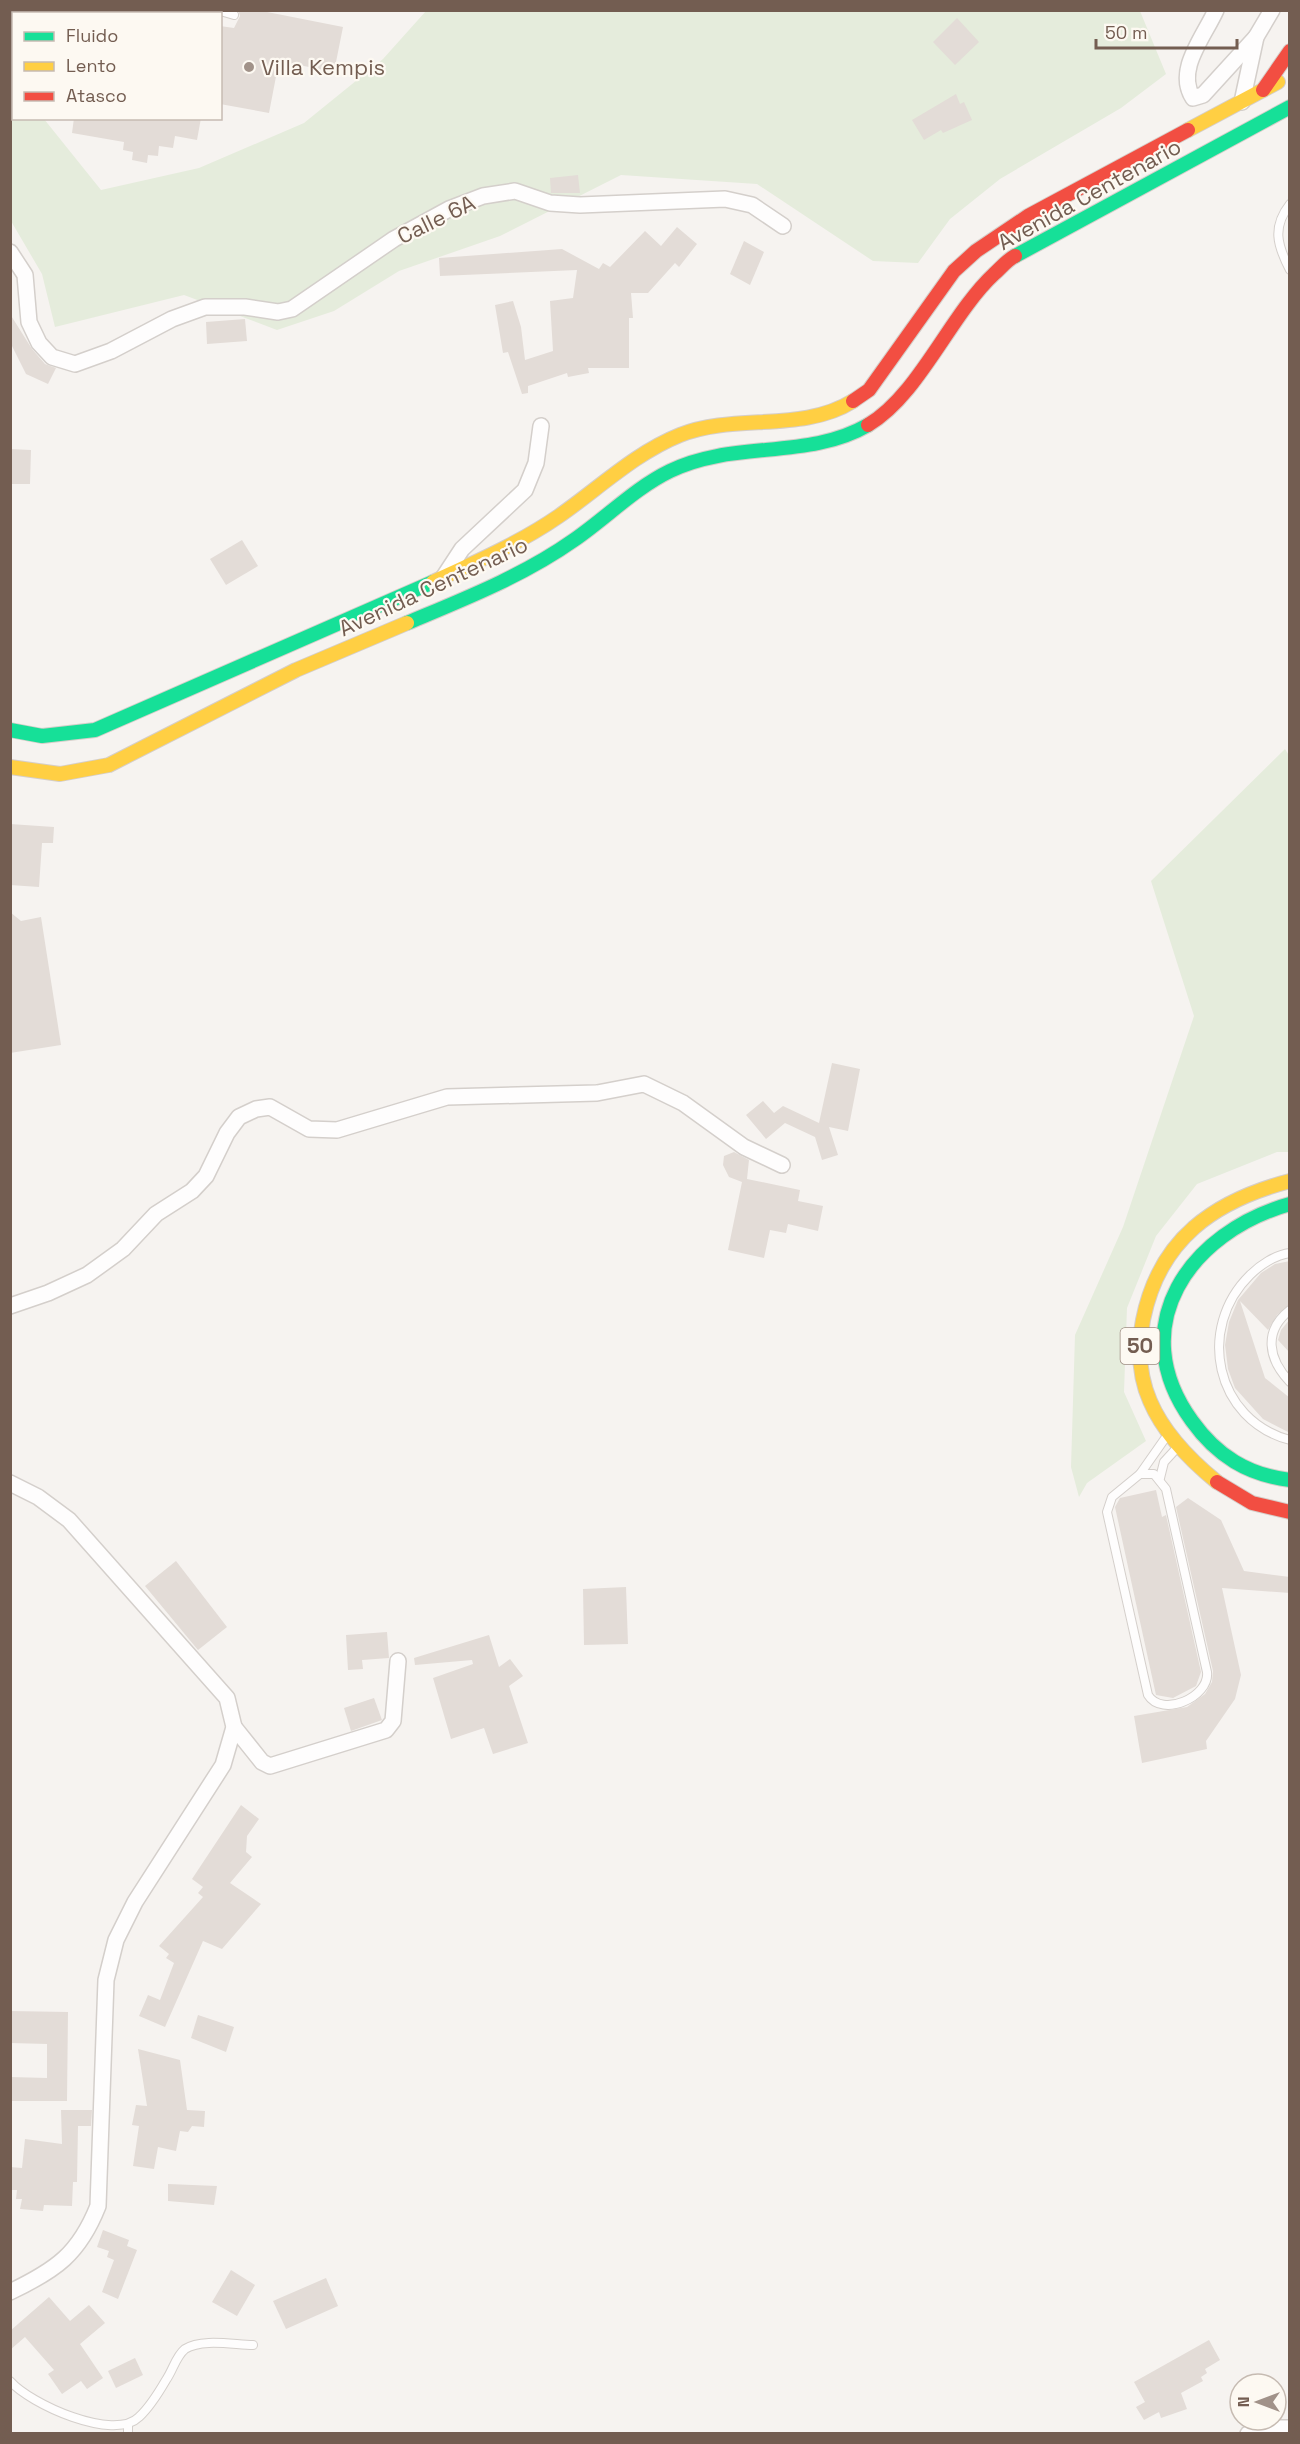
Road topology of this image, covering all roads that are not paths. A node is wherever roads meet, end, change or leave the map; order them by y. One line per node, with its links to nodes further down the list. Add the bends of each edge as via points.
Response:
1 (217, 10): 4 (lane)
2 (1216, 10): 5 (street, via 1186,71 1186,87 1193,98 1203,96)
3 (1272, 10): 5 (street)
4 (234, 15)
5 (1256, 37): 9 (street)
6 (1290, 51): 8 (main road)
7 (1290, 75): 8 (main road, Avenida Centenario)
8 (1263, 90): 9 (main road, Avenida Centenario)
9 (1242, 102): 16 (main road, Avenida Centenario, via 1028,216 976,251 954,271 869,390 851,402 813,416 725,423 682,435 636,458 521,539)
10 (1290, 107): 18 (main road, Avenida Centenario, via 1011,258 979,288 902,395 878,419 852,434 824,442 723,453 669,471 573,541 502,583 296,670 109,765 61,775)
11 (1290, 204): 14 (lane, via 1281,215 1276,236)
12 (783, 226): 13 (street, Calle 6A, via 752,205 725,200 579,205 550,203 515,191 483,196 394,239 291,309 278,312 205,307 75,364 52,357 39,343 29,322 25,275)
13 (10, 252)
14 (1290, 270)
15 (541, 426): 16 (street, via 536,463 525,490 462,549)
16 (443, 578): 17 (main road, Avenida Centenario, via 95,730 60,738)
17 (10, 730)
18 (10, 767)
19 (782, 1165): 23 (street, via 744,1147 683,1103 644,1084 597,1093 447,1097 337,1130 309,1129 270,1107 256,1109 239,1117 206,1176 192,1191 156,1214 123,1249 87,1275)
20 (1290, 1181): 26 (main road, 50, via 1244,1194 1202,1218 1170,1251 1157,1271 1142,1319 1141,1366 1144,1388)
21 (1290, 1204): 31 (main road, 50, via 1236,1224 1203,1250 1178,1286 1164,1348 1166,1370 1181,1404 1208,1440 1245,1469)
22 (1290, 1253): 27 (lane, via 1258,1268 1242,1283 1228,1304 1218,1354 1222,1377 1233,1399 1251,1420 1275,1436)
23 (10, 1306)
24 (1290, 1310): 25 (lane, via 1279,1318 1270,1343 1273,1360)
25 (1290, 1382)
26 (1168, 1434): 28 (main road, 50); 29 (lane)
27 (1290, 1440)
28 (1179, 1448): 30 (lane, via 1170,1452); 33 (main road, 50, via 1230,1492 1268,1509)
29 (1140, 1474): 30 (lane); 30 (lane, via 1112,1497 1107,1512 1148,1695 1155,1703 1166,1706 1200,1693 1208,1678 1166,1489)
30 (1160, 1478)
31 (1290, 1480)
32 (10, 1483): 35 (street, via 39,1497 69,1520 227,1698)
33 (1290, 1512)
34 (398, 1661): 35 (street, via 393,1721 386,1730 270,1766 262,1762)
35 (234, 1727): 36 (street, via 223,1765 135,1902 116,1940 106,1980 98,2206 75,2248 47,2275)
36 (10, 2292)
37 (253, 2345): 39 (lane, via 188,2347 180,2353 142,2415)
38 (10, 2381): 39 (lane, via 42,2403 79,2420 111,2426)
39 (128, 2424): 40 (lane)
40 (128, 2433)

